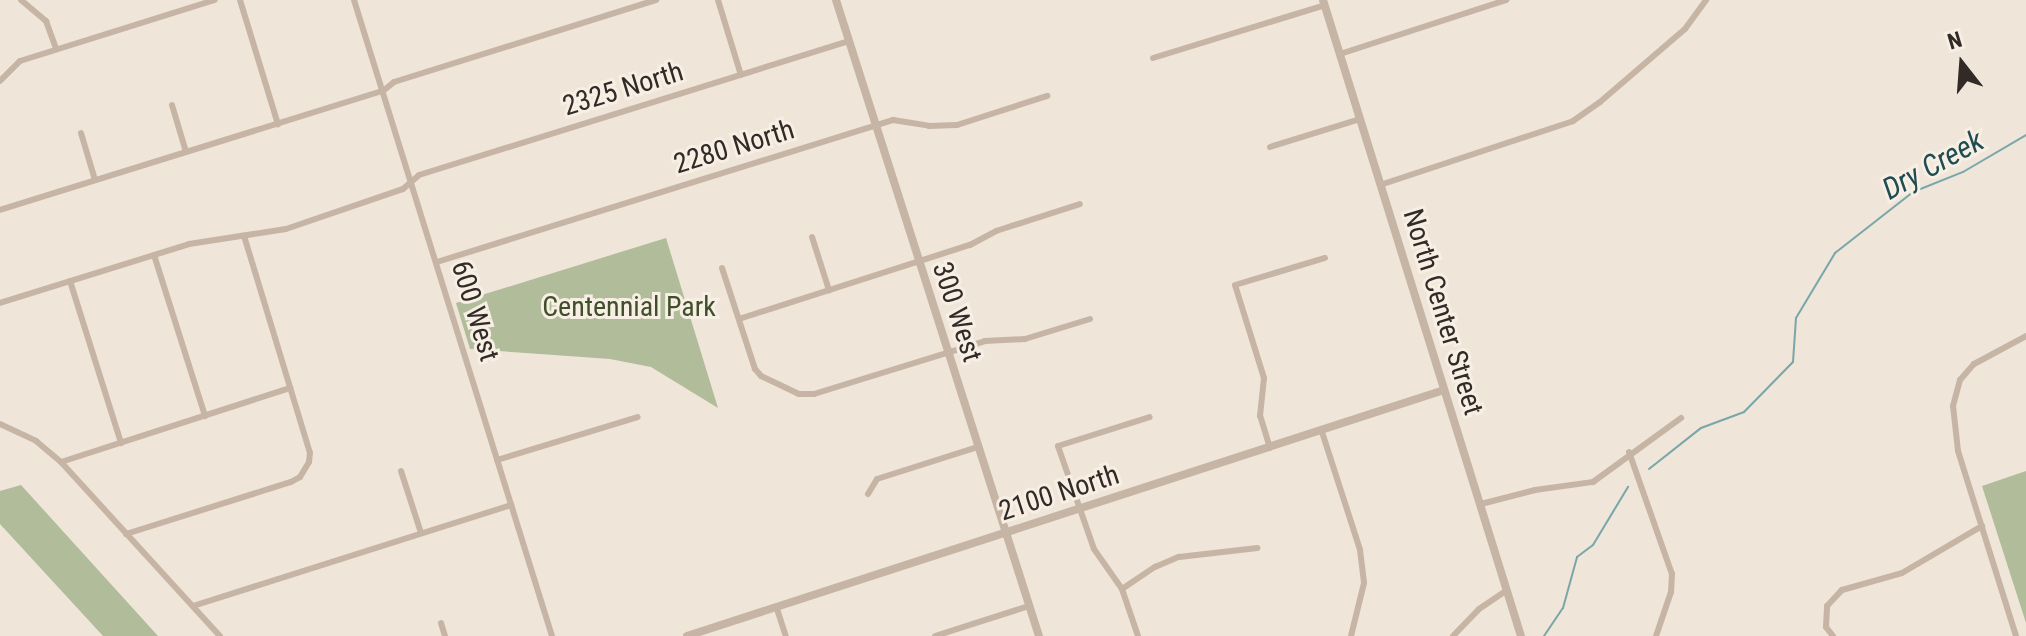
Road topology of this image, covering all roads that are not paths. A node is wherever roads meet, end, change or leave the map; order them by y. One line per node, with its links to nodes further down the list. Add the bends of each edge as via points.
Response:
1 (21, 0): 12 (street, via 46,21)
2 (215, 0): 12 (street)
3 (240, 0): 21 (street)
4 (354, 0): 17 (street, 600 West)
5 (656, 0): 17 (street, via 394,82)
6 (718, 0): 15 (street)
7 (836, 0): 11 (street, 300 West)
8 (1506, 0): 13 (street)
9 (1706, 0): 28 (street, via 1685,29 1573,121)
10 (1324, 2): 13 (street, North Center Street); 14 (street)
11 (849, 41): 15 (street, 2325 North); 22 (street, 300 West)
12 (56, 49): 16 (street, via 20,61)
13 (1340, 54): 20 (street, North Center Street)
14 (1153, 58)
15 (741, 75): 27 (street, 2325 North, via 419,175)
16 (0, 81)
17 (383, 91): 21 (street); 27 (street, 600 West)
18 (1047, 96): 22 (street, 2280 North, via 957,125 905,120)
19 (172, 105): 25 (street)
20 (1360, 119): 24 (street); 28 (street, North Center Street)
21 (278, 124): 25 (street)
22 (875, 126): 35 (street, 2280 North); 36 (street, 300 West)
23 (81, 133): 26 (street)
24 (1270, 147)
25 (186, 152): 26 (street)
26 (95, 180): 30 (street)
27 (412, 182): 31 (street, 2325 North, via 286,229); 35 (street, 600 West)
28 (1380, 185): 46 (street, North Center Street)
29 (1080, 204): 36 (street)
30 (0, 210)
31 (244, 236): 33 (street, 2325 North); 45 (street)
32 (812, 237): 39 (street)
33 (154, 255): 38 (street, 2325 North); 47 (street)
34 (1325, 258): 55 (street, via 1235,285 1264,378 1260,416)
35 (437, 262): 57 (street, 600 West)
36 (918, 262): 39 (street); 44 (street, 300 West)
37 (722, 268): 41 (street)
38 (70, 281): 40 (street, 2325 North); 53 (street)
39 (829, 290): 41 (street)
40 (0, 303)
41 (739, 319): 44 (street, via 755,369 799,394 814,394)
42 (1090, 319): 44 (street, via 1025,339 985,341)
43 (2026, 336): 64 (street, via 1974,364 1955,391 1954,429)
44 (948, 352): 54 (street, 300 West)
45 (290, 388): 47 (street); 67 (street, via 310,453 306,469 291,482)
46 (1444, 390): 52 (street, 2100 North); 61 (street, North Center Street)
47 (205, 416): 53 (street)
48 (638, 417): 57 (street)
49 (1150, 417): 63 (street, via 1058,446)
50 (1681, 418): 56 (street)
51 (0, 424): 58 (street, via 36,441)
52 (1322, 432): 55 (street, 2100 North); 83 (street, via 1360,550 1364,583)
53 (121, 443): 58 (street)
54 (978, 447): 60 (street, via 877,479); 66 (street, 300 West)
55 (1270, 448): 63 (street, 2100 North)
56 (1629, 452): 61 (street, via 1593,482); 86 (street, via 1672,574)
57 (497, 460): 62 (street, 600 West)
58 (61, 462): 67 (street)
59 (401, 471): 65 (street)
60 (868, 494)
61 (1481, 504): 70 (street, North Center Street)
62 (511, 505): 65 (street); 77 (street, 600 West)
63 (1078, 509): 66 (street, 2100 North); 69 (street, via 1094,549)
64 (1982, 526): 87 (street, via 1902,573 1842,590 1827,606 1826,627); 88 (street)
65 (421, 533): 71 (street)
66 (1006, 533): 72 (street, 300 West); 73 (street, 2100 North)
67 (126, 534): 71 (street)
68 (1257, 548): 69 (street, via 1179,557)
69 (1122, 589): 82 (street)
70 (1507, 590): 84 (street); 85 (street, North Center Street)
71 (193, 606): 75 (street)
72 (1029, 606): 80 (street); 81 (street, 300 West)
73 (777, 609): 78 (street, 2100 North); 79 (street)
74 (441, 623): 76 (street)
75 (220, 636)
76 (445, 636)
77 (552, 636)
78 (687, 636)
79 (786, 636)
80 (935, 636)
81 (1039, 636)
82 (1138, 636)
83 (1351, 636)
84 (1453, 636)
85 (1521, 636)
86 (1656, 636)
87 (1833, 636)
88 (2016, 636)

